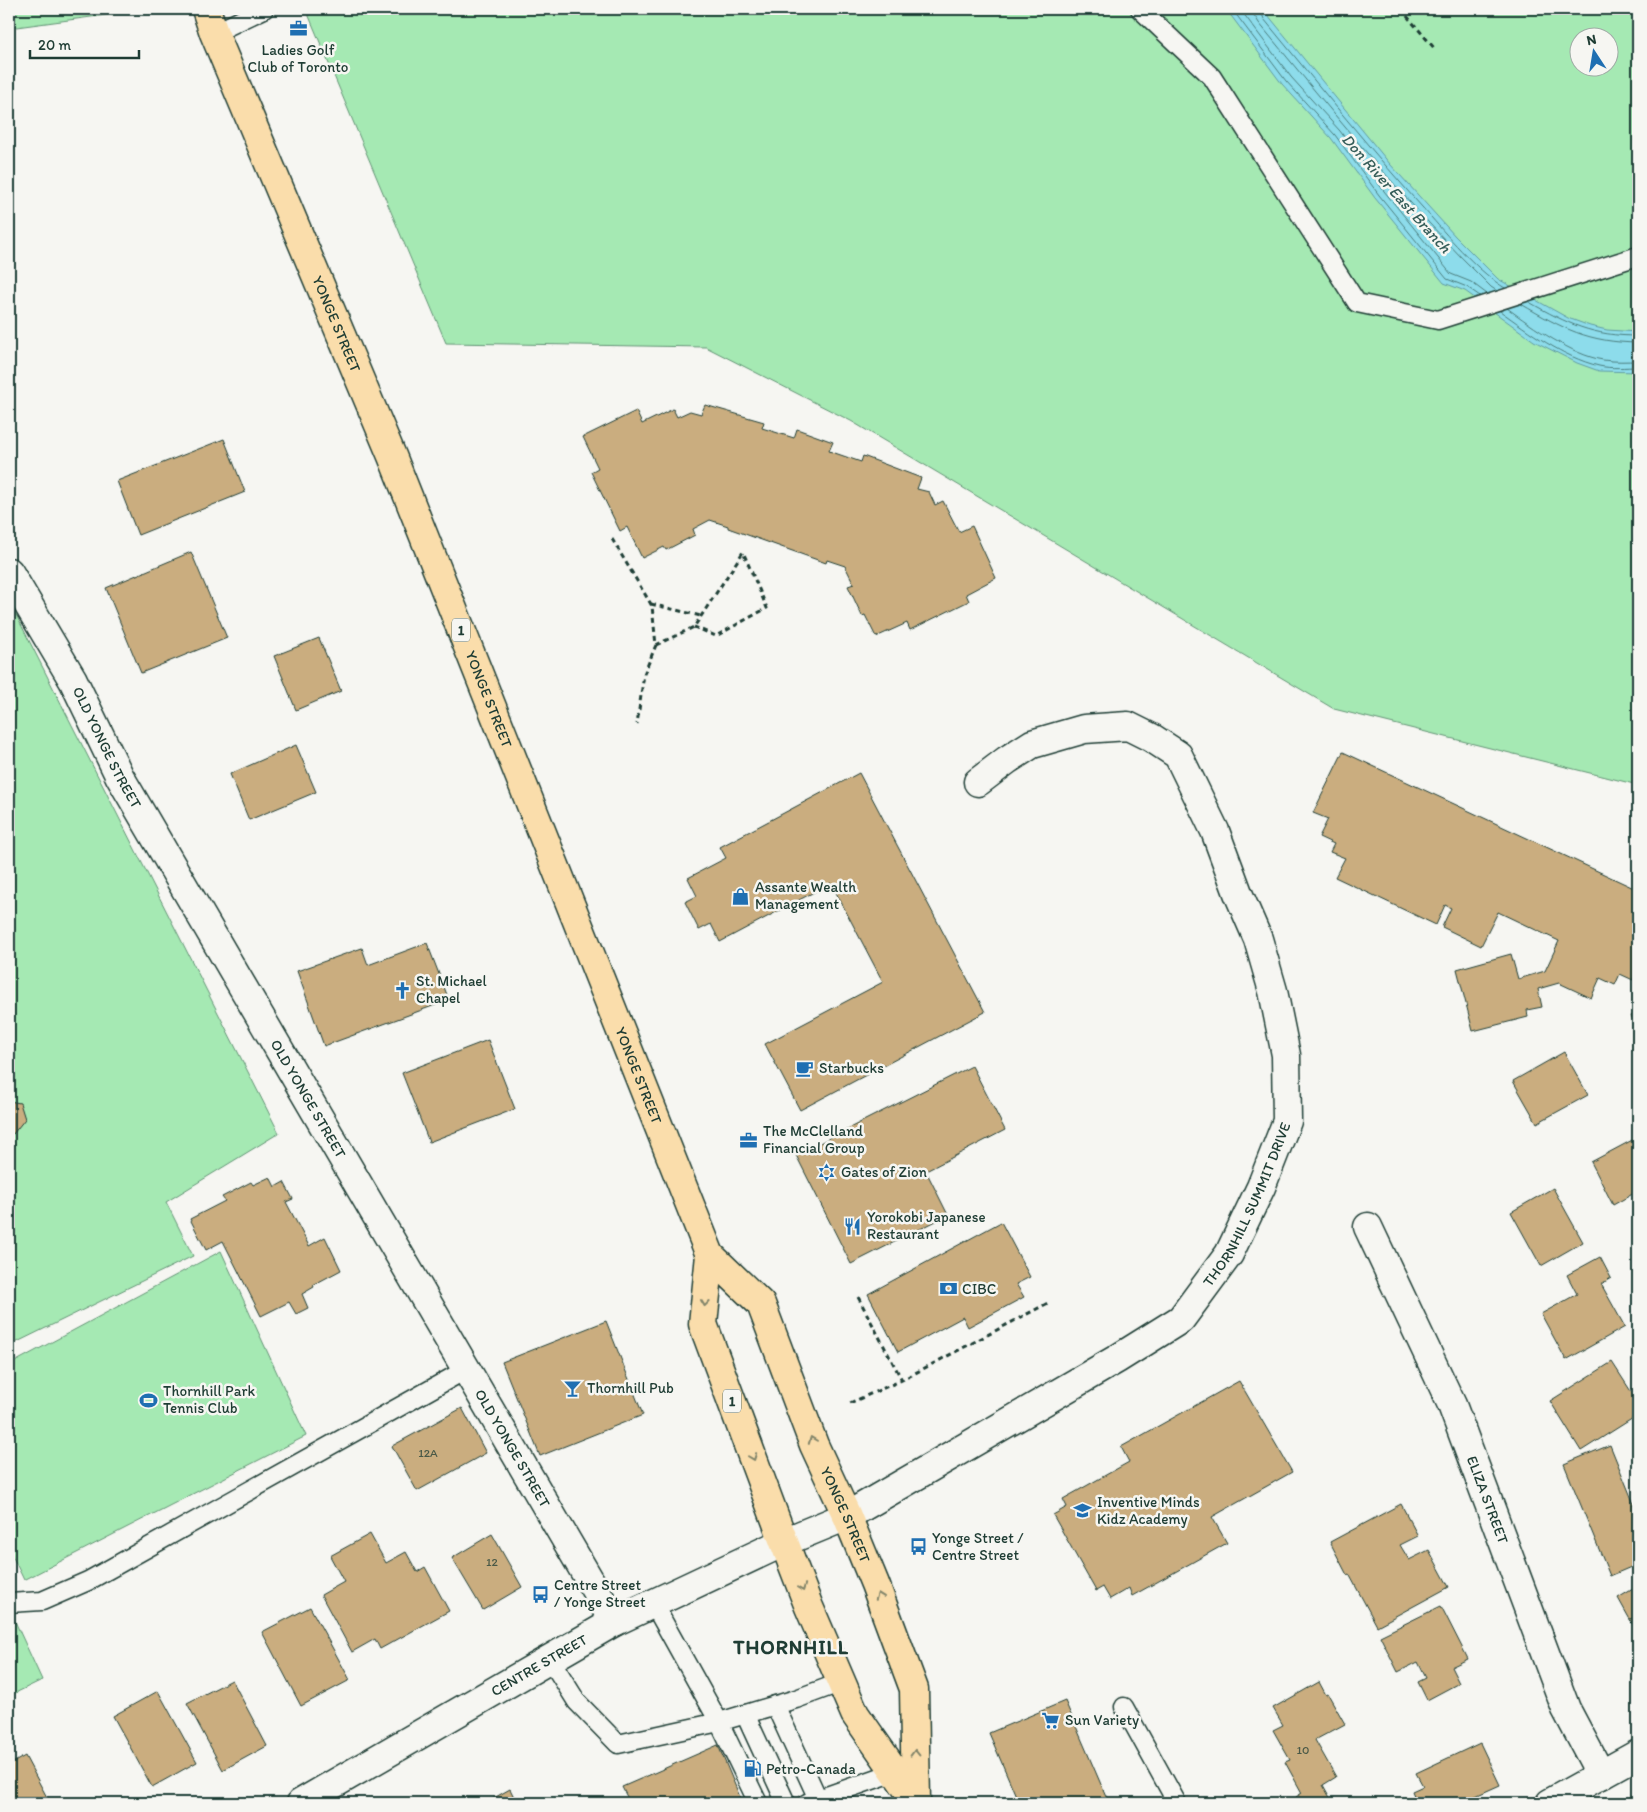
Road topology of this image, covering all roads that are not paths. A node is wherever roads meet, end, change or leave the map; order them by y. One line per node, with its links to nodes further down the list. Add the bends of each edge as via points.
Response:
1 (264, 9): 3 (lane)
2 (1140, 9): 4 (lane, via 1212,77 1357,302 1438,320)
3 (210, 21): 8 (main road, YONGE STREET / 1, via 392,456)
4 (1638, 256)
5 (9, 572): 9 (street, OLD YONGE STREET, via 73,680 129,793)
6 (978, 782): 10 (street, THORNHILL SUMMIT DRIVE, via 1032,744 1084,729 1128,726 1178,755 1215,831 1266,965 1286,1055 1287,1122 1230,1254 1181,1319)
7 (1368, 1227): 23 (street, ELIZA STREET, via 1452,1405 1566,1709)
8 (710, 1255): 10 (main road, YONGE STREET / 1, one-way to 8, via 814,1445 761,1304); 11 (main road, YONGE STREET / 1, one-way to 11, via 703,1324)
9 (467, 1369): 12 (lane, via 88,1581 42,1602); 14 (street, OLD YONGE STREET)
10 (847, 1516): 11 (street, THORNHILL SUMMIT DRIVE); 25 (main road, YONGE STREET / 1, one-way to 10, via 914,1690)
11 (784, 1542): 13 (street, CENTRE STREET); 16 (main road, YONGE STREET / 1, one-way to 16)
12 (9, 1603)
13 (653, 1603): 14 (street, CENTRE STREET); 20 (lane)
14 (614, 1622): 15 (street, CENTRE STREET)
15 (550, 1659): 20 (lane, via 577,1702 618,1744); 26 (street, CENTRE STREET)
16 (842, 1682): 17 (lane); 22 (main road, YONGE STREET / 1, via 855,1714)
17 (775, 1705): 19 (lane); 24 (lane)
18 (1124, 1707): 29 (lane)
19 (745, 1714): 20 (lane); 28 (lane)
20 (720, 1722): 27 (lane)
21 (1638, 1754): 23 (street)
22 (895, 1772): 24 (lane); 25 (main road, YONGE STREET / 1)
23 (1601, 1775): 30 (street)
24 (812, 1801)
25 (916, 1802)
26 (301, 1803)
27 (758, 1803)
28 (786, 1803)
29 (1177, 1803)
30 (1550, 1803)

